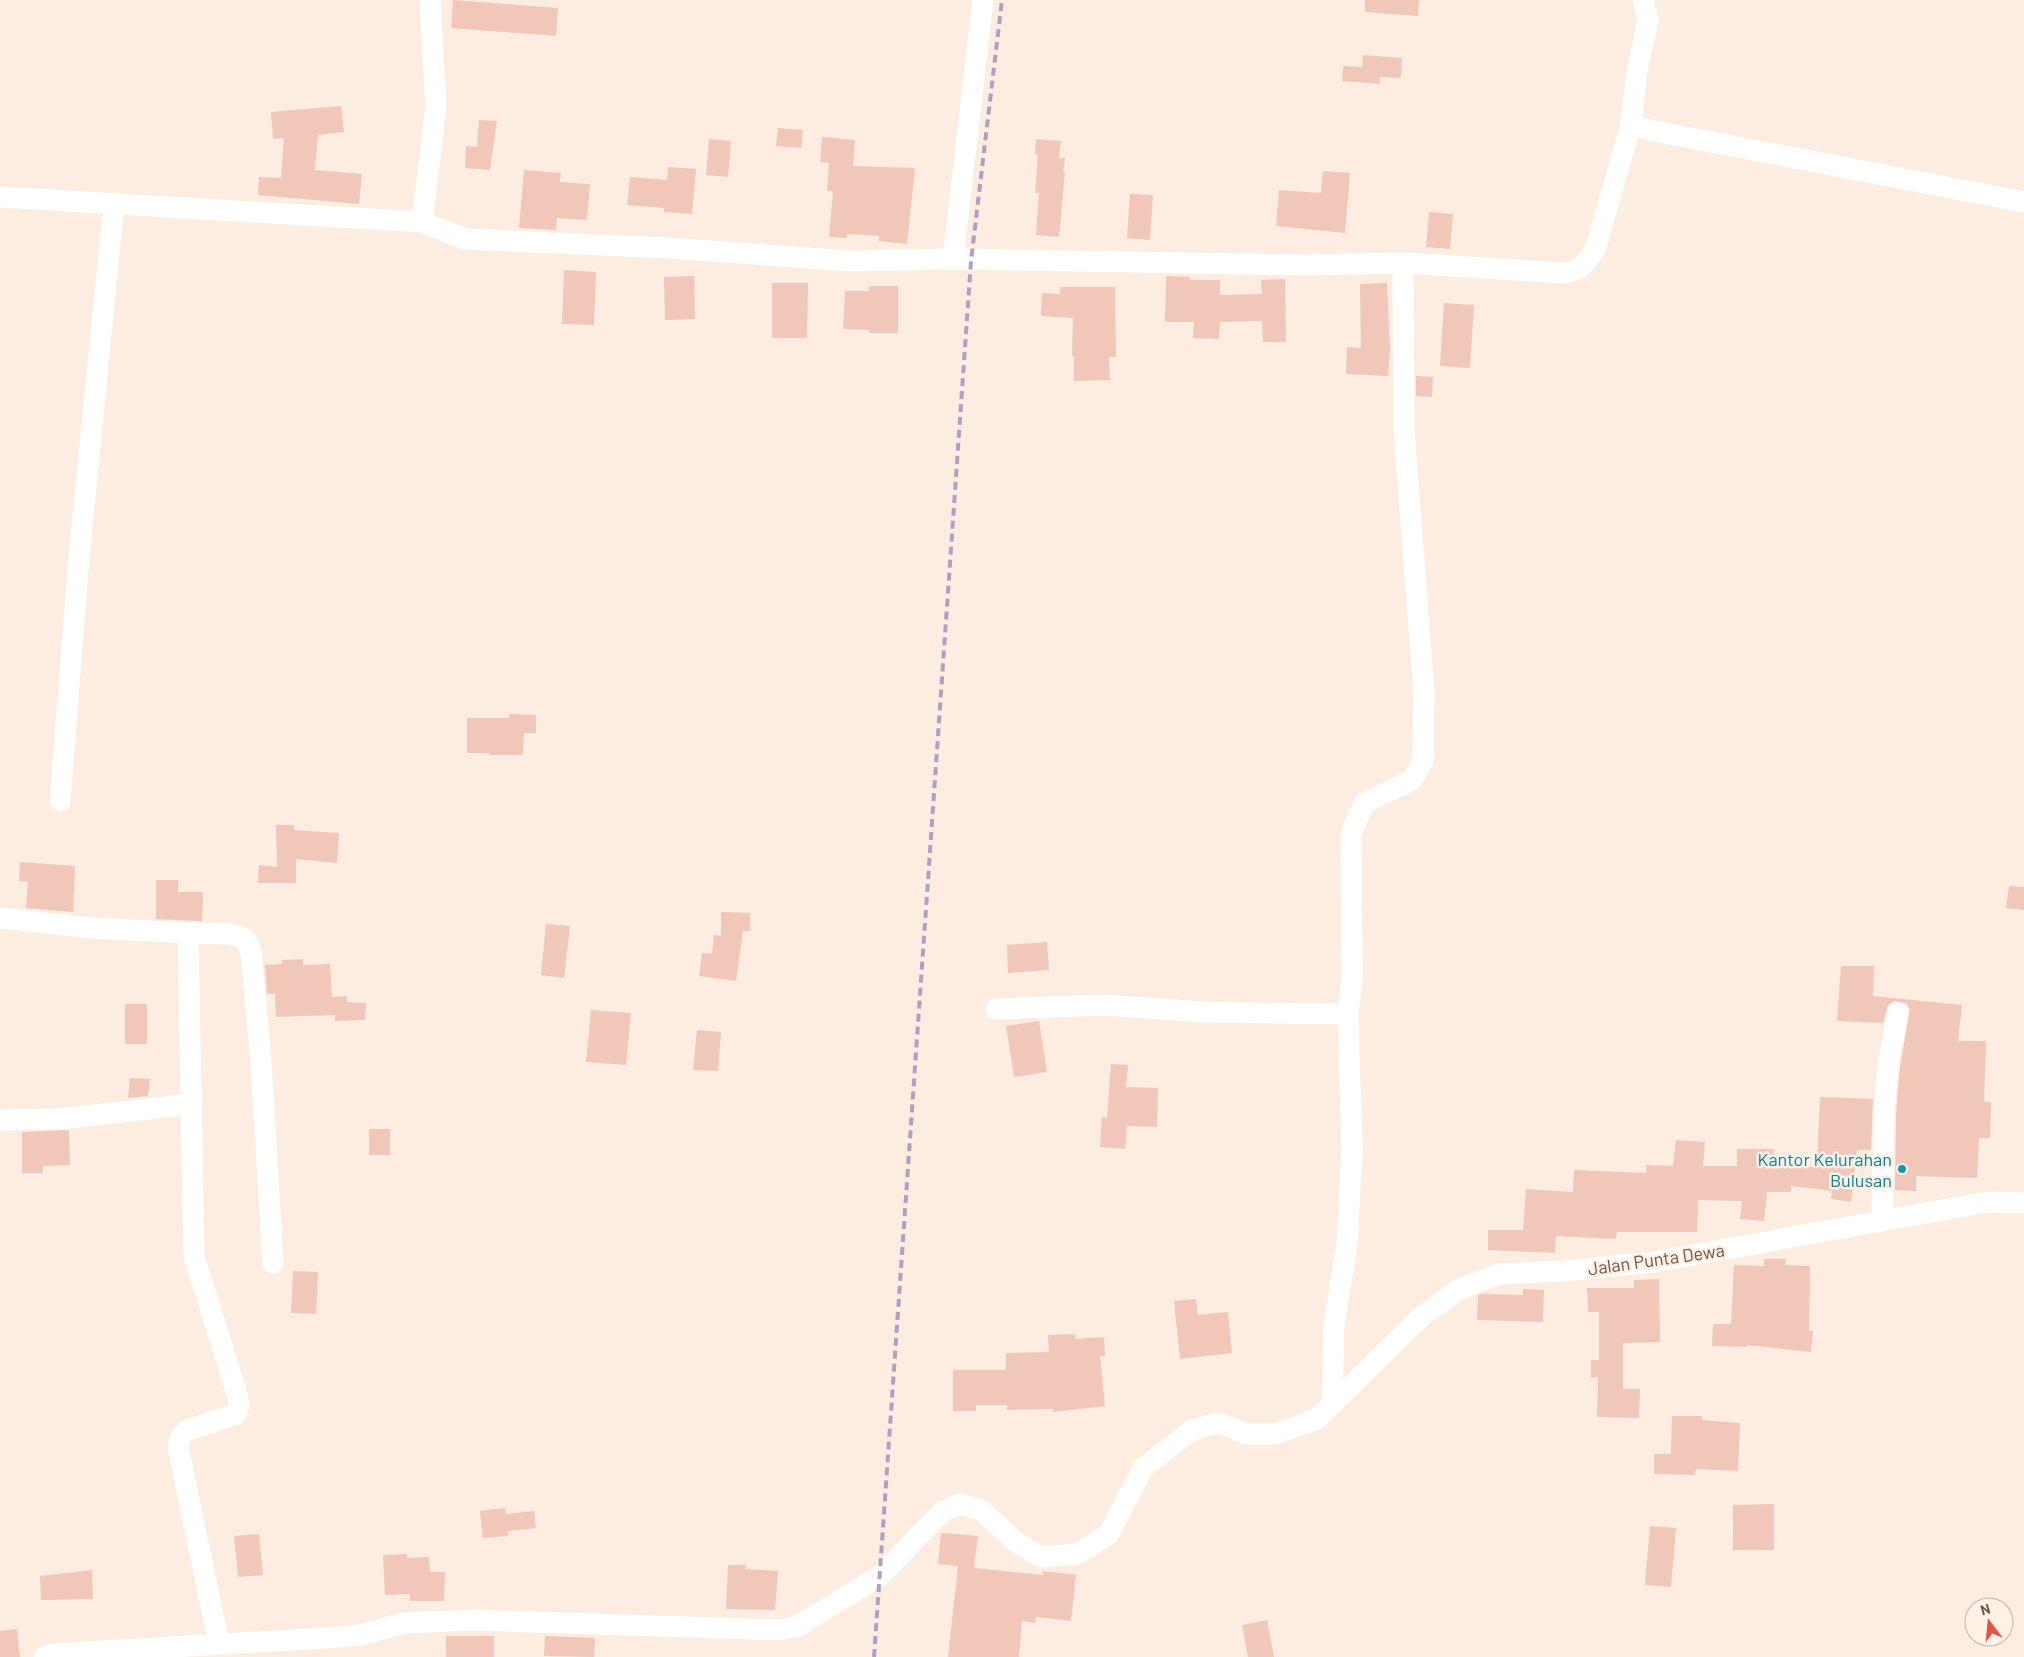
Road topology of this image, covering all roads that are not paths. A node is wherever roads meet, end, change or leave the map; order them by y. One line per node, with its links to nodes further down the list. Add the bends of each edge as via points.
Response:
1 (430, 0): 8 (street, via 436,107)
2 (983, 0): 9 (street)
3 (1644, 0): 4 (street, via 1648,20 1637,70)
4 (1631, 124): 6 (street); 10 (street, via 1596,247 1586,265 1564,273)
5 (0, 197): 7 (street)
6 (2024, 202)
7 (114, 203): 8 (street); 11 (street, via 79,557)
8 (422, 222): 9 (street, via 465,239 669,248 850,261)
9 (953, 259): 10 (street, via 1307,265)
10 (1403, 263): 16 (street, via 1404,430 1424,693 1423,762 1412,780 1364,803 1351,834 1352,979)
11 (60, 801)
12 (0, 918): 13 (street)
13 (188, 934): 17 (street); 21 (street, via 231,934 245,939 251,950 262,1062)
14 (996, 1009): 16 (street, via 1103,1005 1204,1012)
15 (1898, 1013): 20 (street, via 1888,1065 1884,1115)
16 (1348, 1014): 22 (street, via 1352,1150 1347,1244 1334,1325)
17 (192, 1104): 18 (street, via 59,1119); 23 (street, via 194,1256 239,1406 236,1414 188,1430 181,1436 178,1447)
18 (0, 1120)
19 (2024, 1203): 20 (street, Jalan Punta Dewa, via 1987,1202)
20 (1882, 1221): 22 (street, Jalan Punta Dewa, via 1654,1262 1498,1274 1458,1290 1422,1316)
21 (273, 1263)
22 (1332, 1405): 23 (street, Jalan Punta Dewa, via 1317,1419 1275,1434 1248,1434 1218,1423 1192,1430 1143,1468 1109,1534 1077,1554 1041,1558 1016,1542 981,1510 960,1504 943,1511 880,1576 796,1627 780,1630 473,1620 404,1624 360,1635)
23 (219, 1644): 24 (street, Jalan Punta Dewa)
24 (44, 1657)

